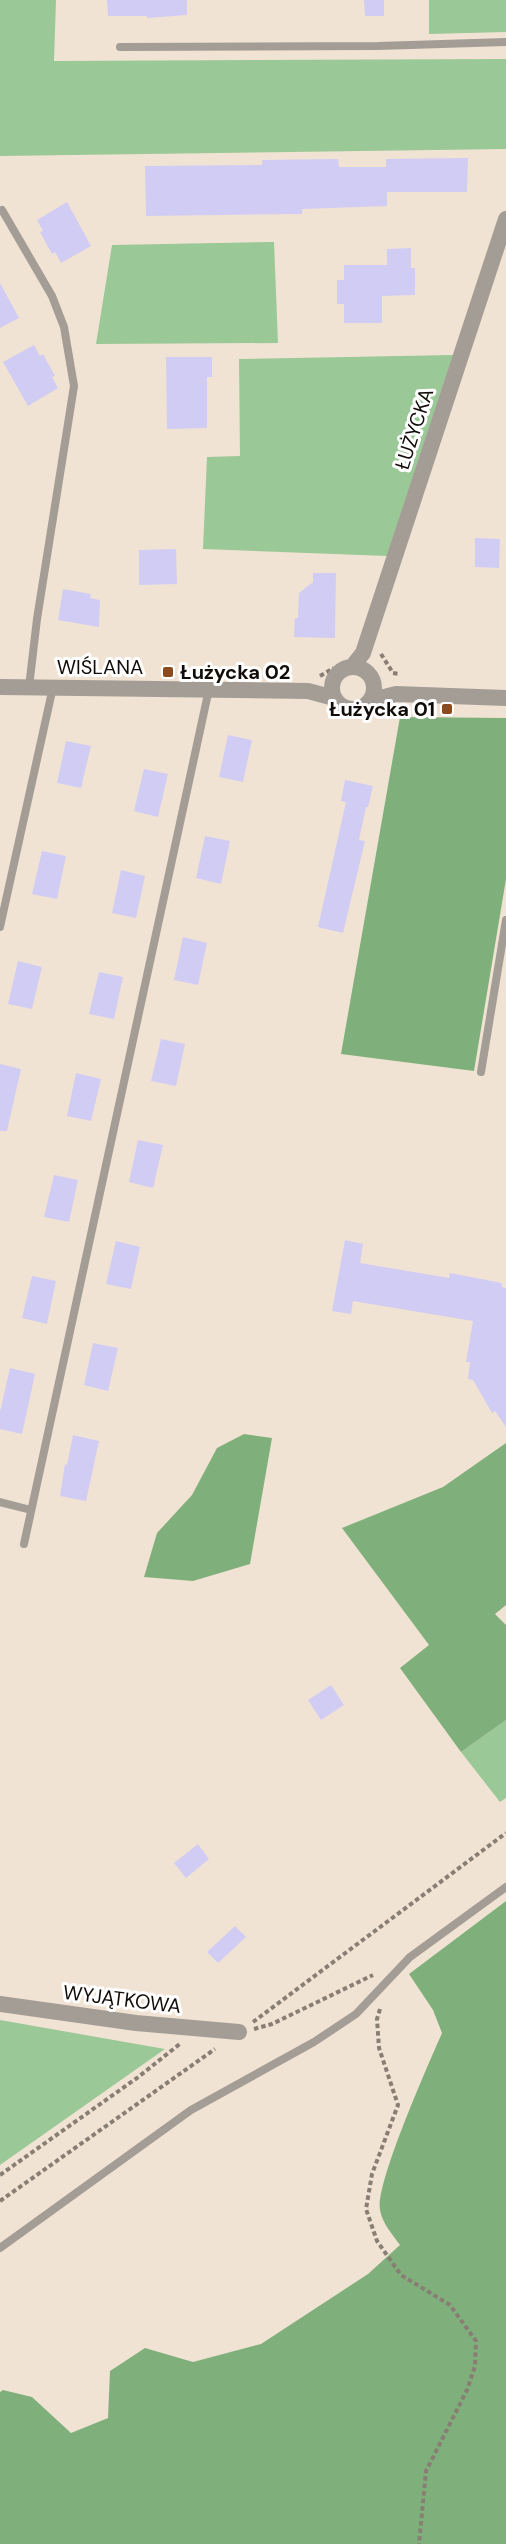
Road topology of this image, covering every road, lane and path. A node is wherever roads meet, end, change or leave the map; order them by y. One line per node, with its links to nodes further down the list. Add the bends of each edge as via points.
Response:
1 (506, 42): 2 (lane)
2 (120, 47)
3 (2, 210): 8 (lane, via 52,296 64,327 74,386)
4 (506, 219): 5 (street, ŁUŻYCKA)
5 (367, 670): 6 (path); 11 (street, WIŚLANA, via 340,671); 11 (street, via 362,708 343,707); 12 (street, via 396,694)
6 (407, 676)
7 (0, 687): 8 (street, WIŚLANA)
8 (29, 687): 9 (street, WIŚLANA)
9 (53, 687): 10 (street, WIŚLANA); 14 (lane)
10 (209, 688): 11 (street, WIŚLANA); 17 (lane)
11 (334, 690)
12 (506, 698)
13 (506, 920): 15 (lane)
14 (0, 927)
15 (481, 1072)
16 (0, 1502): 17 (lane)
17 (31, 1510): 18 (lane)
18 (24, 1544)
19 (506, 1833): 25 (path)
20 (506, 1887): 22 (lane, via 410,1957)
21 (378, 1972): 25 (path, via 272,2024)
22 (388, 1981): 28 (lane, via 356,2014 314,2042 191,2110); 29 (path, via 377,2019 379,2048 398,2105 372,2174 366,2209 377,2241 401,2275 450,2305 476,2341 475,2366 467,2390 426,2471)
23 (0, 2004): 24 (street, WYJĄTKOWA)
24 (184, 2028): 25 (street, WYJĄTKOWA); 26 (path, via 180,2046)
25 (239, 2032): 27 (path)
26 (0, 2175)
27 (0, 2201)
28 (0, 2248)
29 (420, 2544)

